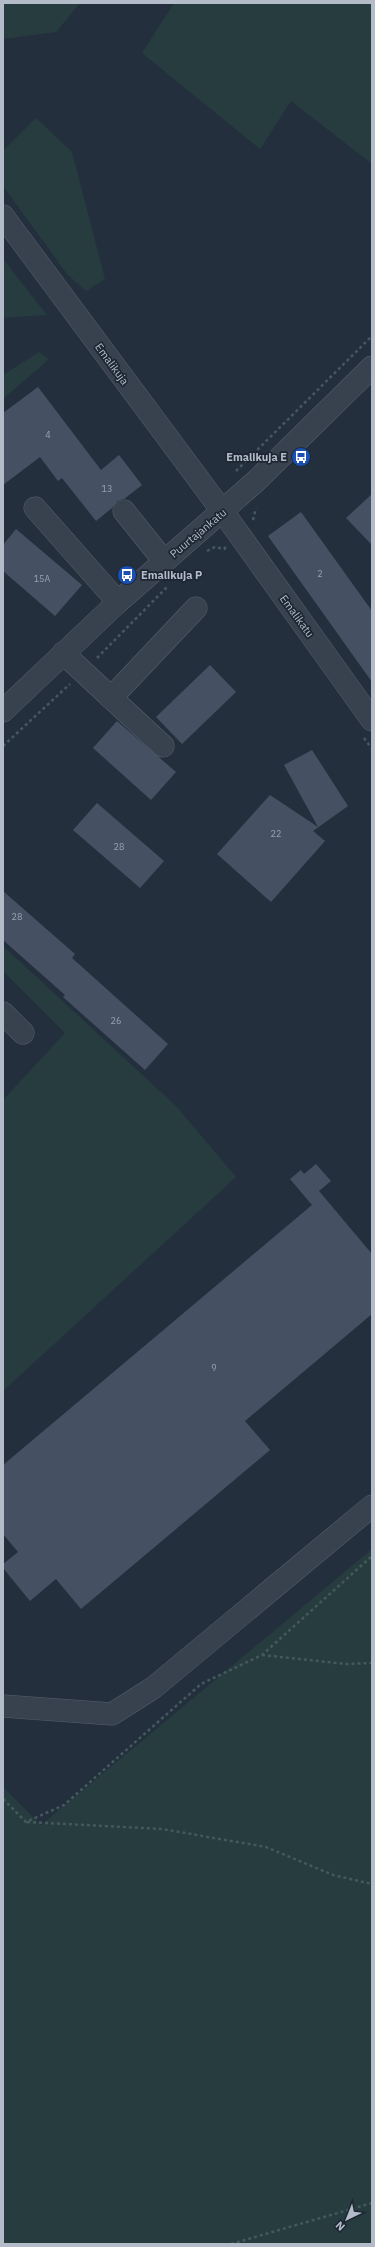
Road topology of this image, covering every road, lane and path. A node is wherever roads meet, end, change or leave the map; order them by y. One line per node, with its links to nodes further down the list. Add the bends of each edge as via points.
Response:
1 (3, 216): 8 (street, Emalikuja)
2 (372, 336): 4 (path)
3 (372, 367): 8 (street, Puurtajankatu)
4 (235, 472)
5 (259, 504): 9 (path, via 255,509 252,526)
6 (35, 508): 13 (street)
7 (124, 511): 11 (street)
8 (223, 512): 9 (street, Emalikatu); 11 (street, Puurtajankatu)
9 (240, 537): 10 (path, via 224,549 215,547); 19 (street, Emalikatu)
10 (205, 553)
11 (164, 561): 13 (street, Puurtajankatu)
12 (172, 582): 16 (path)
13 (118, 602): 15 (street, Puurtajankatu)
14 (196, 608): 17 (street)
15 (63, 653): 16 (street); 18 (street, Puurtajankatu)
16 (82, 672): 17 (street); 20 (path)
17 (111, 698): 21 (street)
18 (3, 711)
19 (372, 720)
20 (3, 746)
21 (163, 746)
22 (3, 1013): 23 (street)
23 (23, 1033)
24 (372, 1506): 28 (street, via 153,1688 112,1714)
25 (372, 1556): 26 (path)
26 (262, 1655): 27 (path, via 346,1664); 30 (path, via 201,1684 64,1805)
27 (372, 1663)
28 (3, 1706)
29 (3, 1799): 30 (path)
30 (26, 1822): 31 (path, via 162,1829 266,1847 333,1875)
31 (372, 1884)
32 (372, 2203): 33 (path)
33 (231, 2244)

